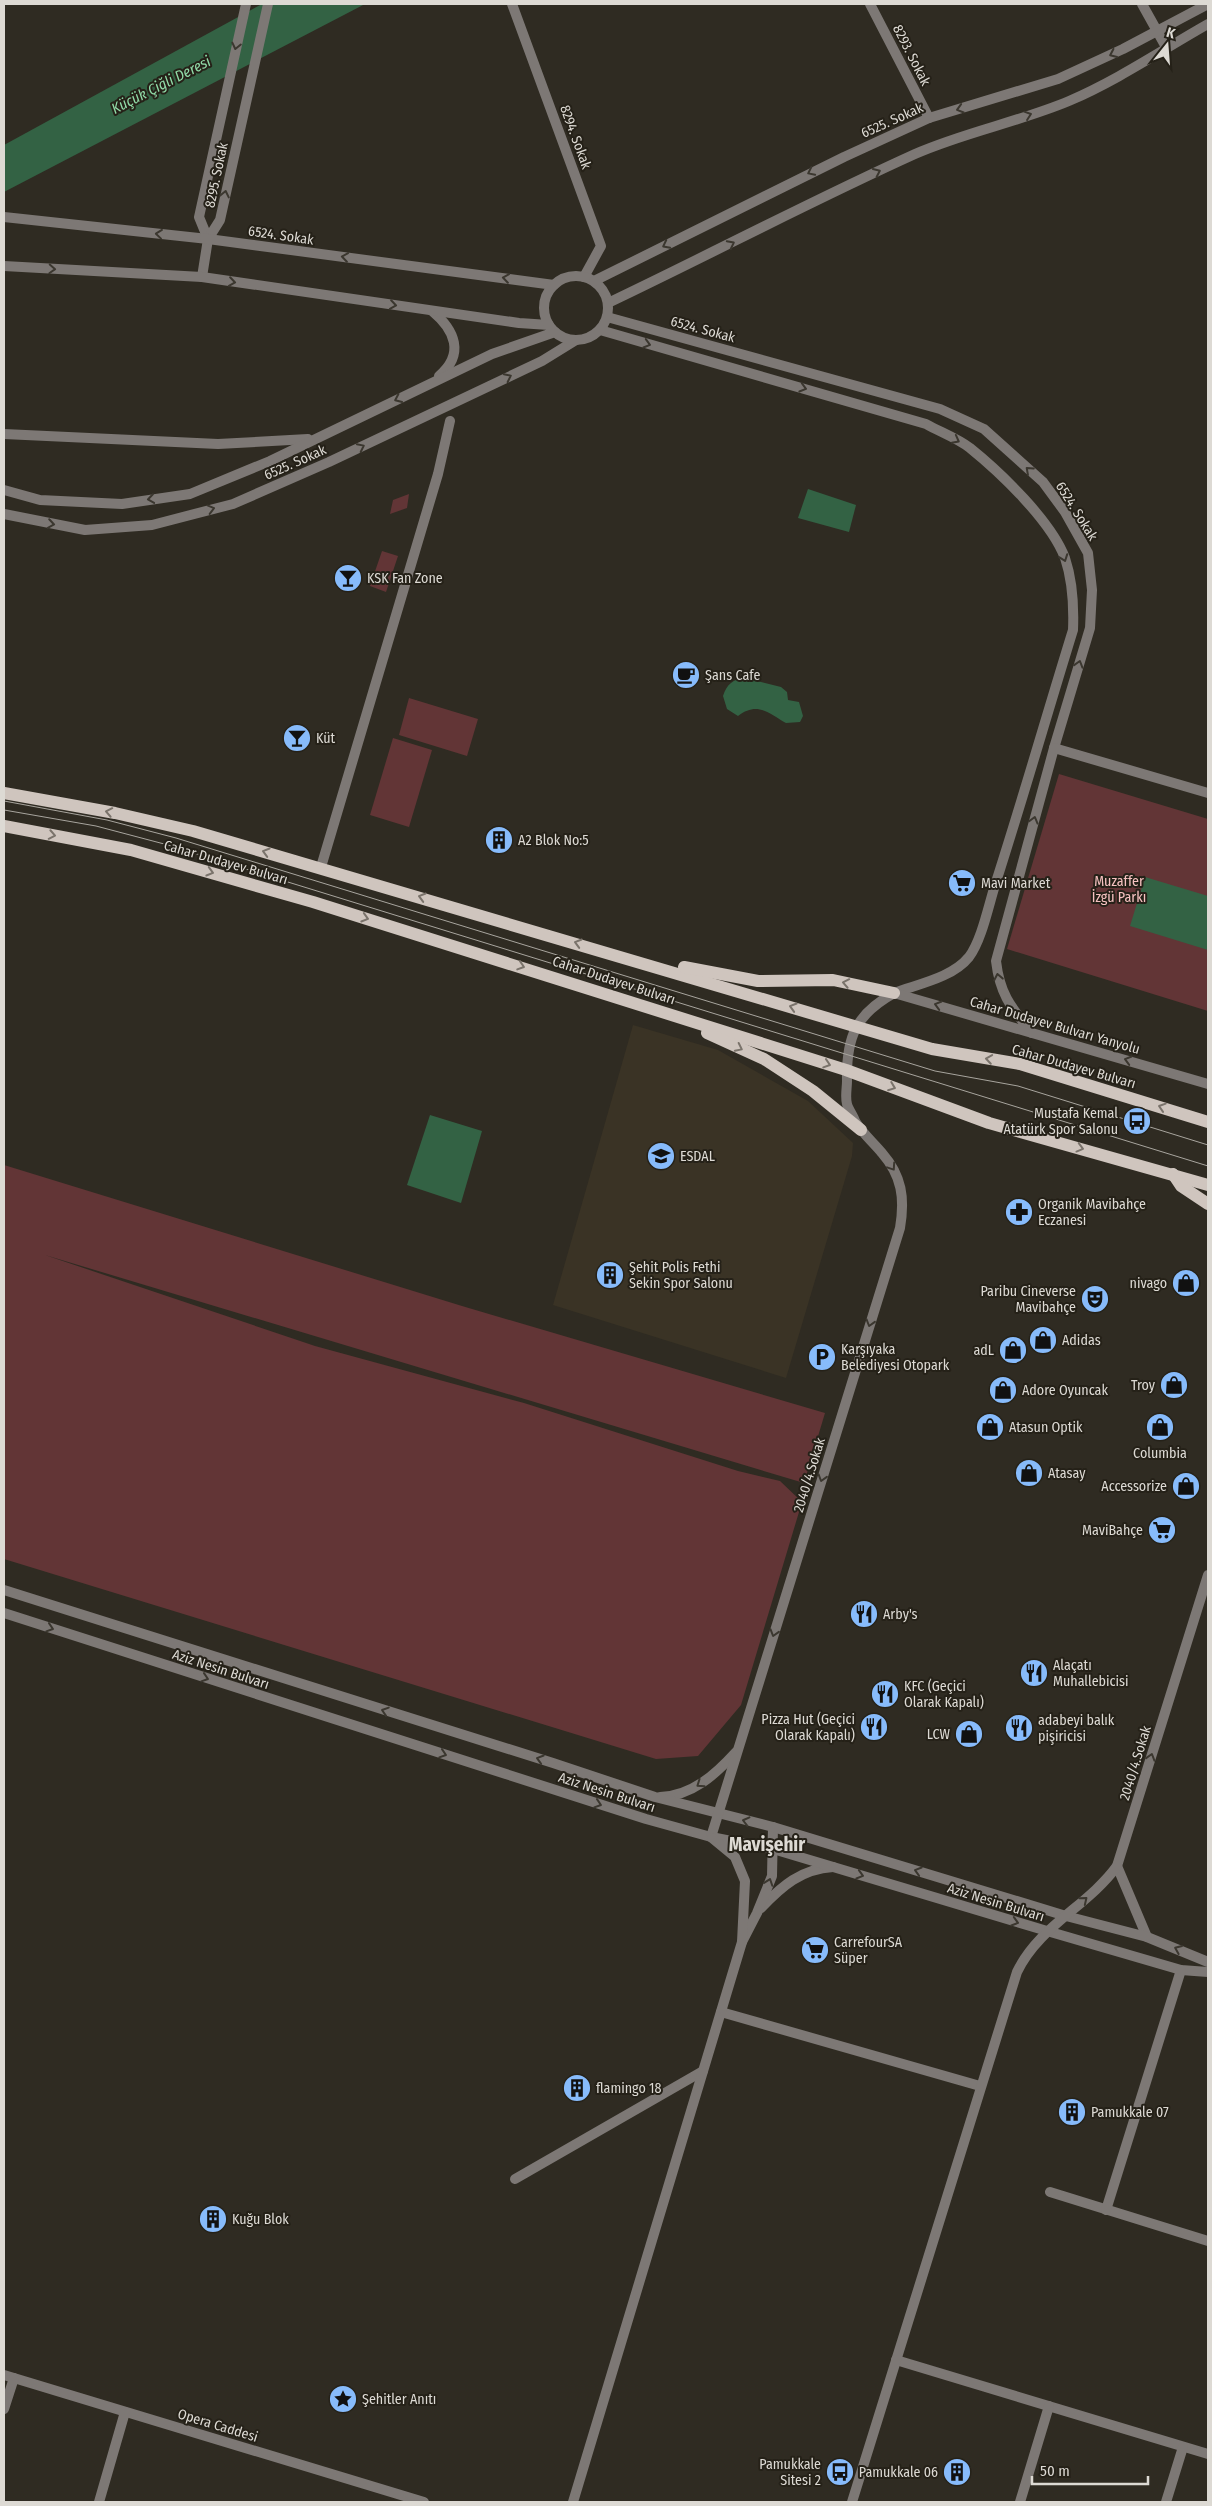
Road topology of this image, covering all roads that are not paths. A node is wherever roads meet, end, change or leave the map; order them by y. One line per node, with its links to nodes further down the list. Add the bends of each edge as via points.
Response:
1 (246, 4): 12 (street, 8295. Sokak, one-way to 12, via 199,217)
2 (268, 4): 12 (street, 8295. Sokak, one-way to 2, via 220,220)
3 (512, 4): 15 (street, 8294. Sokak, via 602,246)
4 (870, 4): 10 (street, 8293. Sokak)
5 (1142, 4): 8 (street)
6 (1208, 4): 8 (street, 6525. Sokak)
7 (1208, 24): 9 (street)
8 (1156, 30): 9 (street); 10 (street, 6525. Sokak, one-way to 10, via 1058,79)
9 (1166, 47): 18 (street, one-way to 9, via 918,153 1069,101 1137,68)
10 (929, 118): 16 (street, 6525. Sokak, one-way to 16, via 844,156)
11 (4, 216): 12 (street, 6524. Sokak, one-way to 11)
12 (208, 239): 14 (street); 17 (street, 6524. Sokak, one-way to 12)
13 (4, 266): 14 (street, one-way to 14)
14 (202, 277): 19 (street, one-way to 19)
15 (584, 277): 16 (street); 17 (street, via 568,277)
16 (594, 282): 18 (street)
17 (554, 285): 21 (street, via 545,304 545,314)
18 (608, 303): 20 (street)
19 (432, 311): 21 (street); 24 (street, via 450,331 456,352 452,364)
20 (607, 317): 22 (street); 30 (street, 6524. Sokak, one-way to 20, via 1090,628 1092,590 1088,553 1065,512 1043,482 984,429 940,408)
21 (552, 328): 23 (street, via 565,338); 24 (street, 6525. Sokak)
22 (600, 330): 23 (street, via 586,339); 36 (street, 6524. Sokak, one-way to 36, via 926,424 969,447 1036,511 1065,557 1074,601 1073,630 1012,832 970,956 959,967)
23 (576, 340): 29 (street, 6525. Sokak, one-way to 23, via 85,530 152,525 232,504 338,458 542,361)
24 (424, 387): 27 (street, 6525. Sokak, one-way to 27)
25 (450, 421): 34 (street, via 438,474)
26 (4, 434): 27 (street, via 218,444)
27 (314, 439): 28 (street, 6525. Sokak, one-way to 28, via 190,494 122,504 40,500)
28 (4, 490)
29 (4, 514)
30 (1054, 748): 32 (street); 39 (street, 6524. Sokak, one-way to 30, via 1007,1002 996,961)
31 (4, 793): 34 (main road, Cahar Dudayev Bulvarı, one-way to 31, via 193,831)
32 (1208, 793)
33 (4, 826): 37 (main road, Cahar Dudayev Bulvarı, one-way to 37, via 150,855)
34 (321, 867): 35 (main road, Cahar Dudayev Bulvarı, one-way to 34)
35 (625, 957): 36 (main road, one-way to 35, via 833,980 758,981); 38 (main road, Cahar Dudayev Bulvarı, one-way to 35)
36 (894, 992): 38 (street, 6524. Sokak, via 874,1004); 39 (street, Cahar Dudayev Bulvarı Yanyolu, one-way to 36)
37 (664, 1012): 40 (main road, Cahar Dudayev Bulvarı, one-way to 40); 43 (main road, one-way to 43, via 764,1060 813,1091)
38 (856, 1026): 40 (street, 2040/4.Sokak, via 849,1043); 42 (main road, Cahar Dudayev Bulvarı, one-way to 38, via 1020,1064 932,1049)
39 (1032, 1033): 41 (street, Cahar Dudayev Bulvarı Yanyolu, one-way to 39)
40 (846, 1070): 43 (street, 2040/4.Sokak, via 847,1104); 44 (main road, Cahar Dudayev Bulvarı, one-way to 44, via 989,1123)
41 (1208, 1084)
42 (1208, 1122)
43 (861, 1130): 50 (street, 2040/4.Sokak, one-way to 50, via 896,1172 904,1206 900,1228)
44 (1173, 1174): 45 (main road, Cahar Dudayev Bulvarı); 46 (main road, via 1181,1186)
45 (1208, 1185)
46 (1208, 1204)
47 (1208, 1575): 56 (street, 2040/4.Sokak, one-way to 47)
48 (4, 1590): 51 (street, Aziz Nesin Bulvarı, one-way to 48)
49 (4, 1613): 54 (street, Aziz Nesin Bulvarı, one-way to 54)
50 (736, 1752): 51 (street, one-way to 51, via 697,1787 673,1797); 52 (street, 2040/4.Sokak)
51 (655, 1797): 52 (street, Aziz Nesin Bulvarı)
52 (718, 1814): 53 (street, Aziz Nesin Bulvarı, one-way to 52); 54 (street, 2040/4.Sokak)
53 (773, 1827): 55 (street); 59 (street, Aziz Nesin Bulvarı, one-way to 53)
54 (711, 1837): 55 (street, Aziz Nesin Bulvarı); 62 (street, via 734,1857 745,1881)
55 (772, 1849): 57 (street, Aziz Nesin Bulvarı); 58 (street, one-way to 55, via 772,1876)
56 (1117, 1866): 59 (street, 2040/4.Sokak, one-way to 56, via 1104,1884); 61 (street)
57 (834, 1867): 58 (street, via 817,1868 796,1876); 60 (street, Aziz Nesin Bulvarı, one-way to 60)
58 (757, 1913): 62 (street)
59 (1066, 1916): 60 (street, 2040/4.Sokak); 61 (street, Aziz Nesin Bulvarı)
60 (1047, 1931): 64 (street, Aziz Nesin Bulvarı); 68 (street, 2040/4.Sokak, via 1026,1954 1017,1972)
61 (1147, 1937): 63 (street, one-way to 61)
62 (742, 1942): 66 (street)
63 (1208, 1962)
64 (1181, 1970): 65 (street, Aziz Nesin Bulvarı); 71 (street)
65 (1208, 1972)
66 (721, 2012): 67 (street); 68 (street)
67 (703, 2071): 69 (street); 82 (street)
68 (980, 2086): 73 (street, 2040/4.Sokak)
69 (515, 2178)
70 (1050, 2192): 71 (street)
71 (1106, 2210): 72 (street)
72 (1208, 2241)
73 (896, 2360): 75 (street); 83 (street, 2040/4.Sokak)
74 (7, 2374): 76 (street); 77 (street, Opera Caddesi)
75 (1049, 2406): 78 (street); 84 (street)
76 (4, 2409)
77 (125, 2412): 80 (street); 81 (street, Opera Caddesi)
78 (1183, 2447): 79 (street); 85 (street)
79 (1208, 2454)
80 (99, 2502)
81 (424, 2502)
82 (573, 2502)
83 (852, 2502)
84 (1020, 2502)
85 (1166, 2502)

